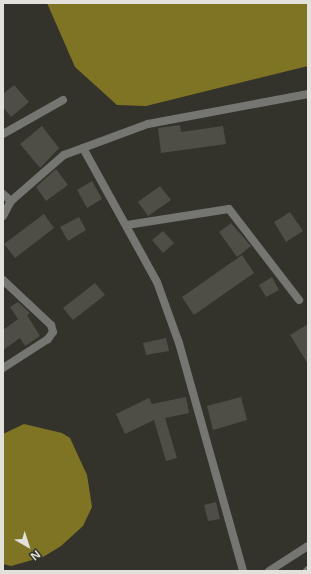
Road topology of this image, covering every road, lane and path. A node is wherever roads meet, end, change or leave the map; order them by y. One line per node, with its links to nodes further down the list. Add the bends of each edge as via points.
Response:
1 (308, 94): 4 (street, via 148,124)
2 (63, 100): 3 (street)
3 (3, 134)
4 (83, 148): 6 (street, via 64,155); 8 (street)
5 (3, 194): 6 (street)
6 (11, 201): 7 (street)
7 (3, 216)
8 (127, 225): 10 (street, via 229,209); 13 (street, via 157,282 179,343)
9 (3, 280): 11 (street, via 51,325 53,332 48,339)
10 (299, 300)
11 (3, 368)
12 (308, 546): 14 (street)
13 (243, 571)
14 (269, 571)

